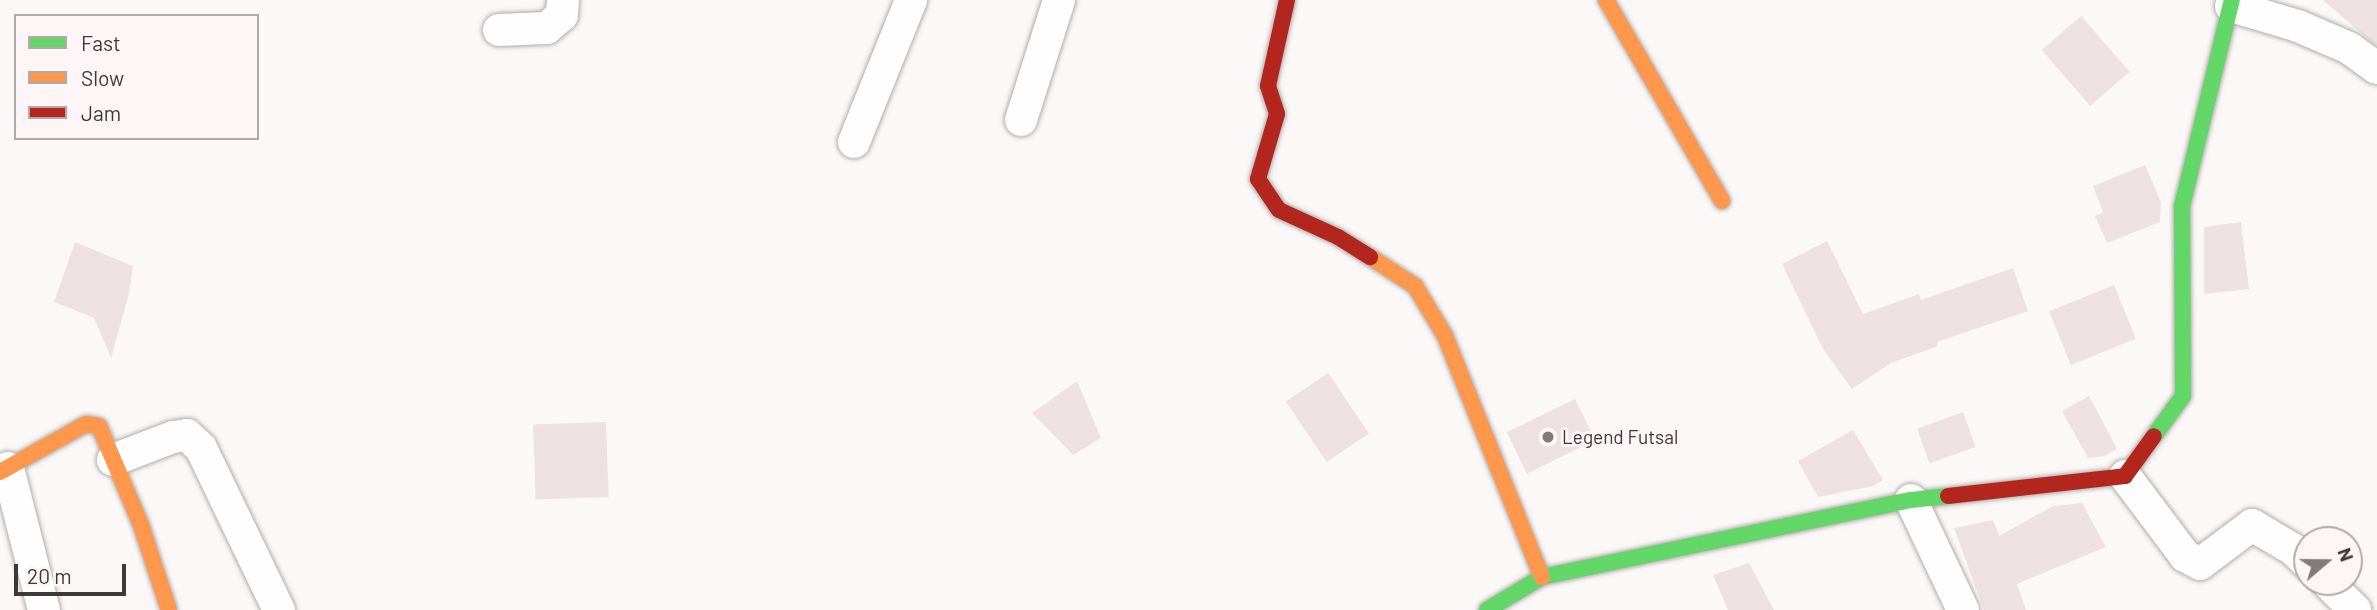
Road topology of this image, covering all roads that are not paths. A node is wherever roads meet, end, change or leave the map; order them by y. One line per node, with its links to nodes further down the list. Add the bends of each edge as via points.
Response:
1 (564, 0): 7 (street, via 562,15 547,28)
2 (911, 0): 10 (street)
3 (1059, 0): 9 (street)
4 (1287, 0): 17 (street, via 1268,86 1277,114 1258,179 1279,210 1338,237 1415,286 1446,336)
5 (1606, 0): 11 (street)
6 (2232, 3): 8 (street, via 2350,48); 14 (street, via 2182,206 2183,396)
7 (499, 30)
8 (2377, 68)
9 (1021, 121)
10 (855, 142)
11 (1722, 201)
12 (113, 460): 13 (street, via 99,426 86,424); 20 (street); 21 (street, via 187,435 201,448)
13 (4, 470): 19 (street)
14 (2125, 475): 15 (street); 16 (street, via 2185,556 2200,564 2252,525)
15 (1911, 500): 17 (street); 23 (street)
16 (2293, 549)
17 (1542, 577): 22 (street)
18 (2340, 596): 24 (street)
19 (44, 610)
20 (169, 610)
21 (279, 610)
22 (1487, 610)
23 (1963, 610)
24 (2355, 610)

